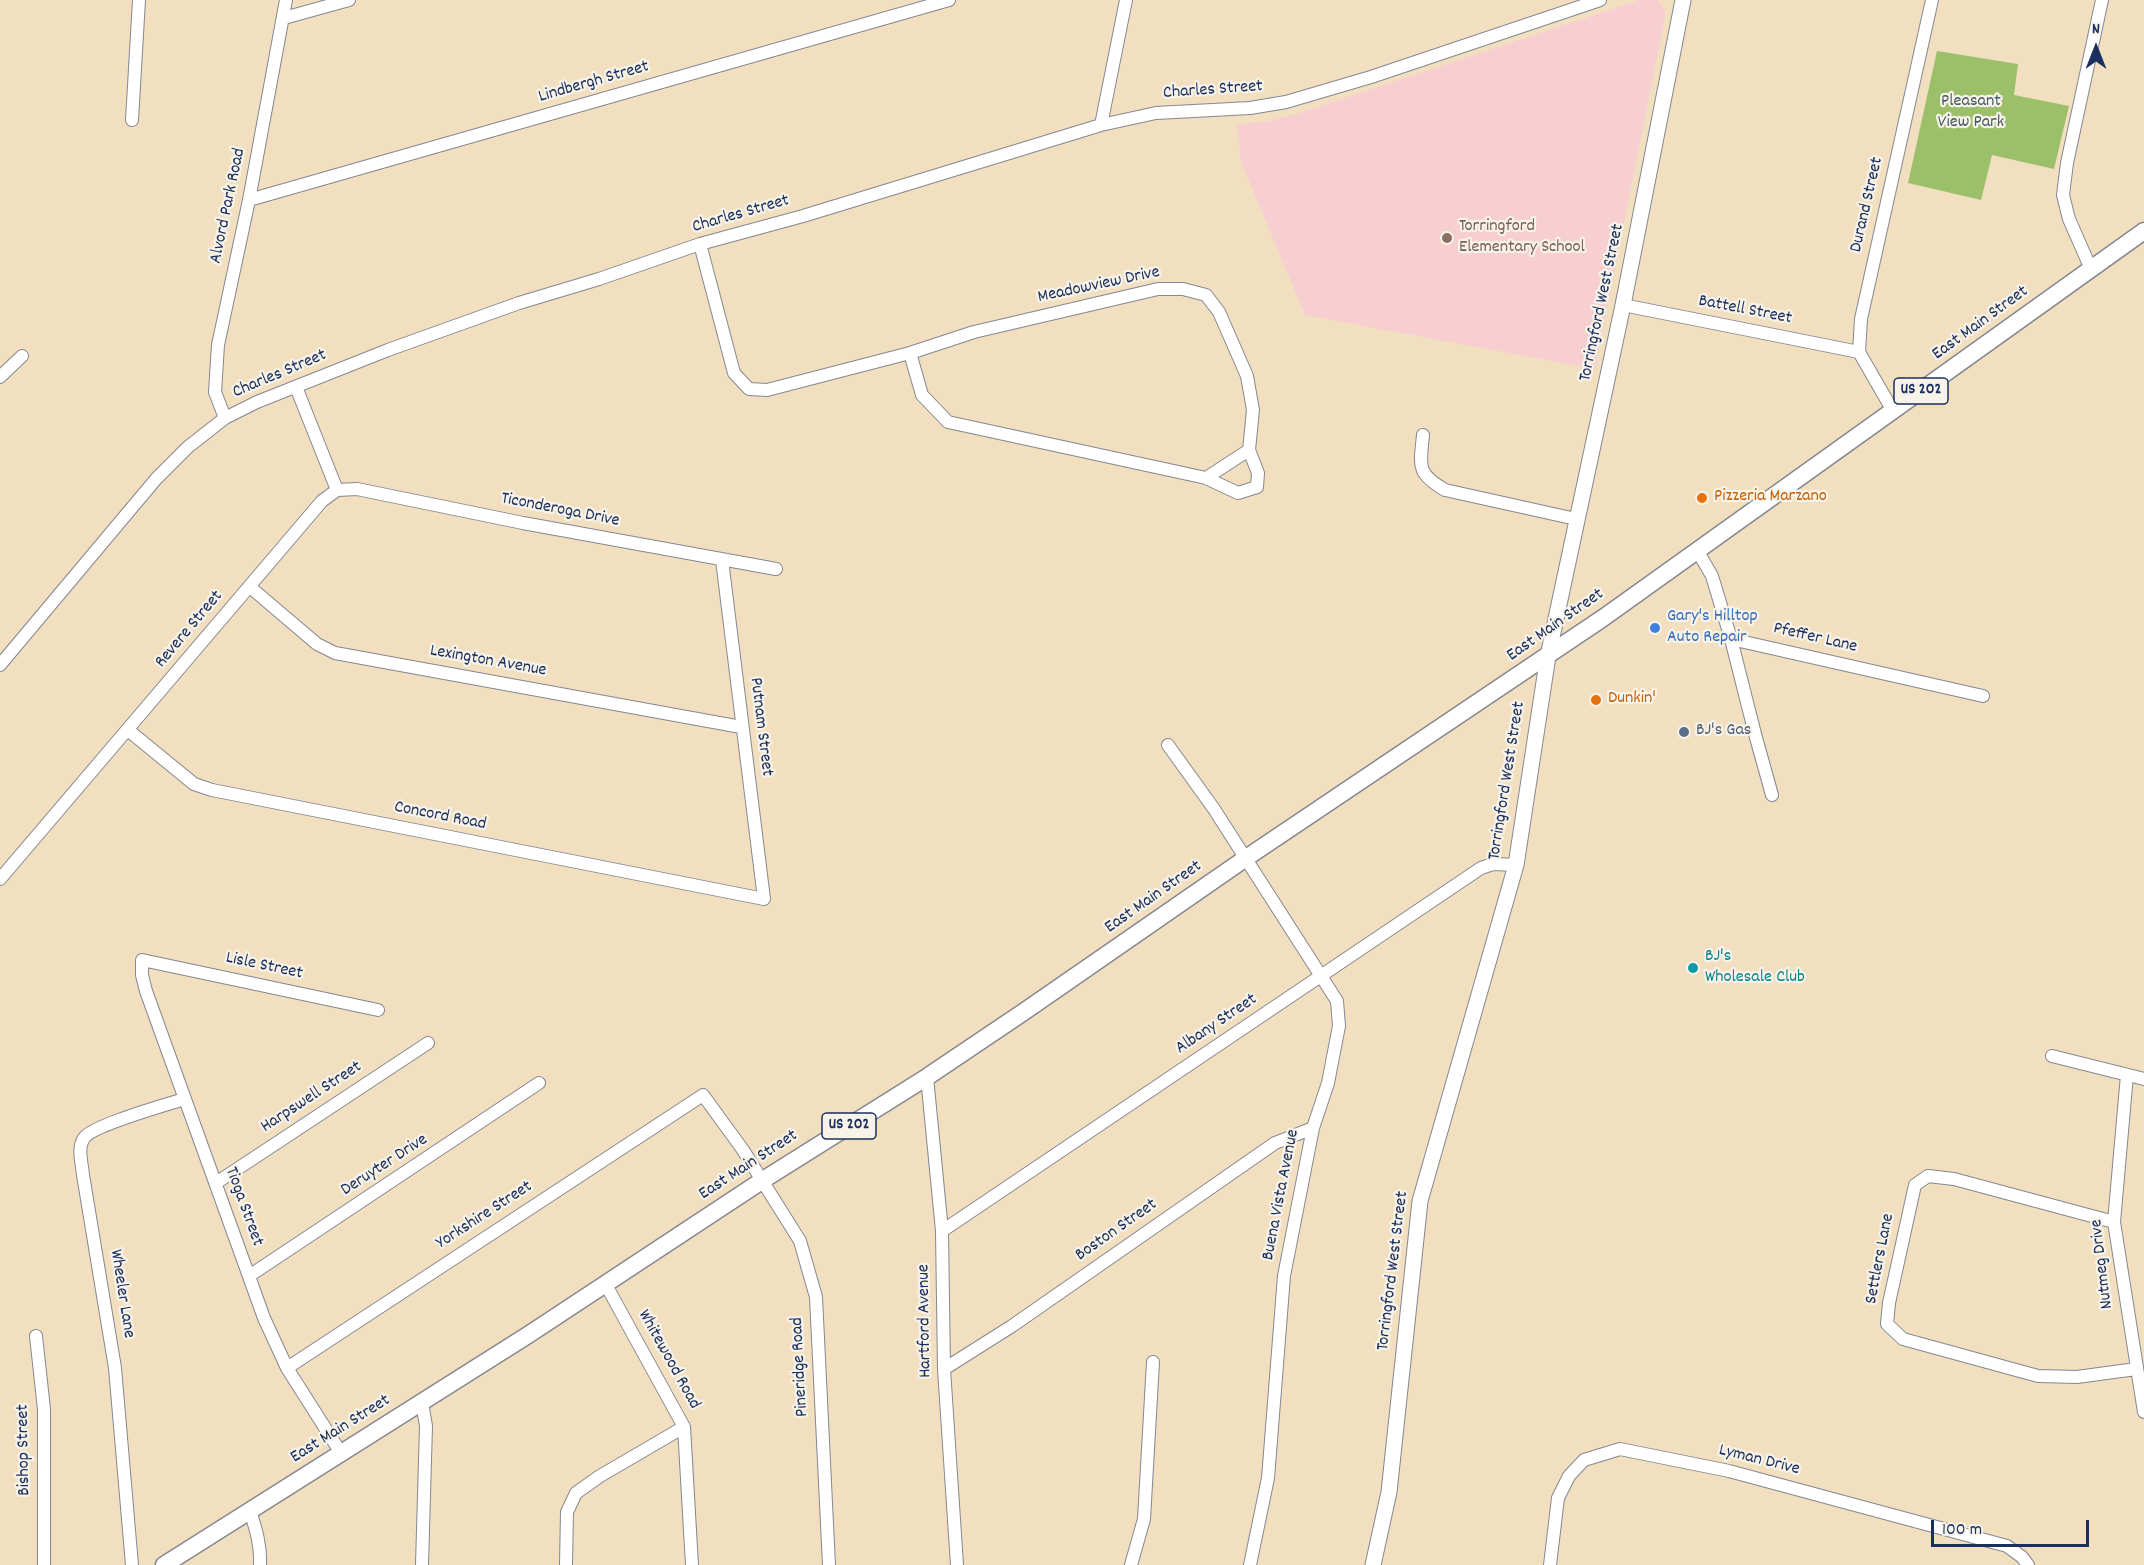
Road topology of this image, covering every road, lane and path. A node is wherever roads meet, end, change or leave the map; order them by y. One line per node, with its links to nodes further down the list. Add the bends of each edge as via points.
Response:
1 (139, 0): 11 (street)
2 (286, 0): 10 (street, Alvord Park Road)
3 (349, 0): 10 (street)
4 (949, 0): 13 (street, Lindbergh Street)
5 (1126, 0): 12 (street)
6 (1600, 0): 12 (street, Charles Street, via 1286,102 1156,113)
7 (1683, 0): 17 (main road, Torringford West Street)
8 (1932, 0): 18 (street, Durand Street, via 1861,319)
9 (2102, 0): 16 (street, via 2063,195)
10 (284, 18): 13 (street, Alvord Park Road)
11 (132, 120)
12 (1101, 125): 15 (street, Charles Street)
13 (249, 200): 24 (street, Alvord Park Road, via 218,345 215,392)
14 (2144, 231): 16 (highway, East Main Street / US 202)
15 (700, 244): 19 (street, Meadowview Drive, via 734,373 749,389 767,390); 22 (street, Charles Street, via 519,303)
16 (2091, 269): 23 (highway, East Main Street / US 202)
17 (1623, 305): 18 (street, Battell Street); 29 (main road, Torringford West Street)
18 (1859, 352): 23 (street)
19 (910, 353): 26 (street, Meadowview Drive, via 974,332 1158,289 1183,289 1206,295 1219,312 1247,376 1253,410); 27 (street, Meadowview Drive, via 922,395 948,422)
20 (22, 356): 21 (street)
21 (0, 377)
22 (296, 387): 24 (street, Charles Street); 28 (street)
23 (1893, 411): 30 (highway, East Main Street / US 202)
24 (225, 418): 36 (street, Charles Street, via 156,479)
25 (1423, 435): 29 (street, via 1420,466 1430,481 1445,490)
26 (1249, 450): 27 (street); 27 (street, Meadowview Drive, via 1258,473 1257,487 1238,494)
27 (1206, 478)
28 (337, 490): 31 (street, Ticonderoga Drive, via 357,489); 33 (street, Revere Street, via 322,501)
29 (1576, 519): 35 (main road, Torringford West Street)
30 (1697, 550): 34 (street, via 1712,576); 35 (highway, East Main Street / US 202)
31 (722, 560): 32 (street, Ticonderoga Drive); 38 (street, Putnam Street)
32 (776, 569)
33 (250, 587): 38 (street, Lexington Avenue, via 317,644 335,653); 39 (street, Revere Street)
34 (1731, 639): 37 (street, Pfeffer Lane); 41 (street)
35 (1548, 656): 42 (highway, East Main Street / US 202); 43 (main road, Torringford West Street)
36 (0, 665)
37 (1983, 696)
38 (741, 727): 45 (street, Putnam Street)
39 (128, 730): 44 (street, Revere Street); 45 (street, Concord Road, via 194,784 212,790)
40 (1168, 745): 42 (street, Buena Vista Avenue)
41 (1772, 795)
42 (1246, 858): 47 (street, Buena Vista Avenue); 52 (highway, East Main Street / US 202)
43 (1516, 865): 47 (street, Albany Street, via 1481,868); 84 (main road, Torringford West Street, via 1420,1201 1389,1492)
44 (0, 879)
45 (764, 899)
46 (142, 960): 48 (street, Lisle Street); 55 (street, Tioga Street, via 141,975)
47 (1320, 978): 56 (street, Buena Vista Avenue, via 1336,1001 1339,1026 1328,1083); 60 (street, Albany Street)
48 (378, 1010)
49 (428, 1043): 58 (street, Harpswell Street)
50 (2052, 1056): 51 (street)
51 (2127, 1075): 53 (street); 59 (street, Nutmeg Drive)
52 (927, 1077): 57 (highway, East Main Street / US 202); 60 (street, Hartford Avenue)
53 (2144, 1079)
54 (539, 1083): 61 (street, Deruyter Drive)
55 (184, 1099): 58 (street, Tioga Street); 74 (street, Wheeler Lane, via 96,1129 83,1139 81,1146 115,1368)
56 (1313, 1128): 66 (street, Boston Street, via 1275,1143); 83 (street, Buena Vista Avenue, via 1284,1276 1268,1478)
57 (763, 1180): 62 (highway, East Main Street / US 202); 65 (street, Yorkshire Street, via 703,1095); 80 (street, Pineridge Road, via 800,1241 816,1297)
58 (216, 1183): 61 (street, Tioga Street)
59 (2114, 1222): 67 (street, Nutmeg Drive); 67 (street, Settlers Lane, via 1954,1179 1928,1176 1915,1185 1887,1324 1903,1339 2038,1376 2077,1377)
60 (942, 1231): 66 (street, Hartford Avenue)
61 (249, 1276): 65 (street, Tioga Street)
62 (606, 1285): 68 (highway, East Main Street / US 202); 70 (street, Whitewood Road)
63 (36, 1336): 73 (street, Bishop Street, via 44,1409)
64 (1153, 1362): 82 (street, via 1144,1519)
65 (287, 1368): 71 (street, Tioga Street)
66 (944, 1369): 81 (street, Hartford Avenue)
67 (2136, 1369): 69 (street, Nutmeg Drive)
68 (422, 1403): 71 (highway, East Main Street / US 202); 77 (street, via 426,1426)
69 (2144, 1412)
70 (684, 1427): 78 (street, via 576,1493 567,1512); 79 (street, Whitewood Road)
71 (341, 1453): 72 (highway, East Main Street / US 202)
72 (250, 1511): 75 (highway, East Main Street / US 202); 76 (street)
73 (44, 1565)
74 (132, 1565)
75 (164, 1565)
76 (260, 1565)
77 (423, 1565)
78 (566, 1565)
79 (692, 1565)
80 (829, 1565)
81 (957, 1565)
82 (1131, 1565)
83 (1250, 1565)
84 (1373, 1565)
85 (1550, 1565): 86 (street, Lyman Drive, via 1558,1498 1569,1476 1584,1460 1620,1449 1729,1471 2007,1546)
86 (2028, 1565)

